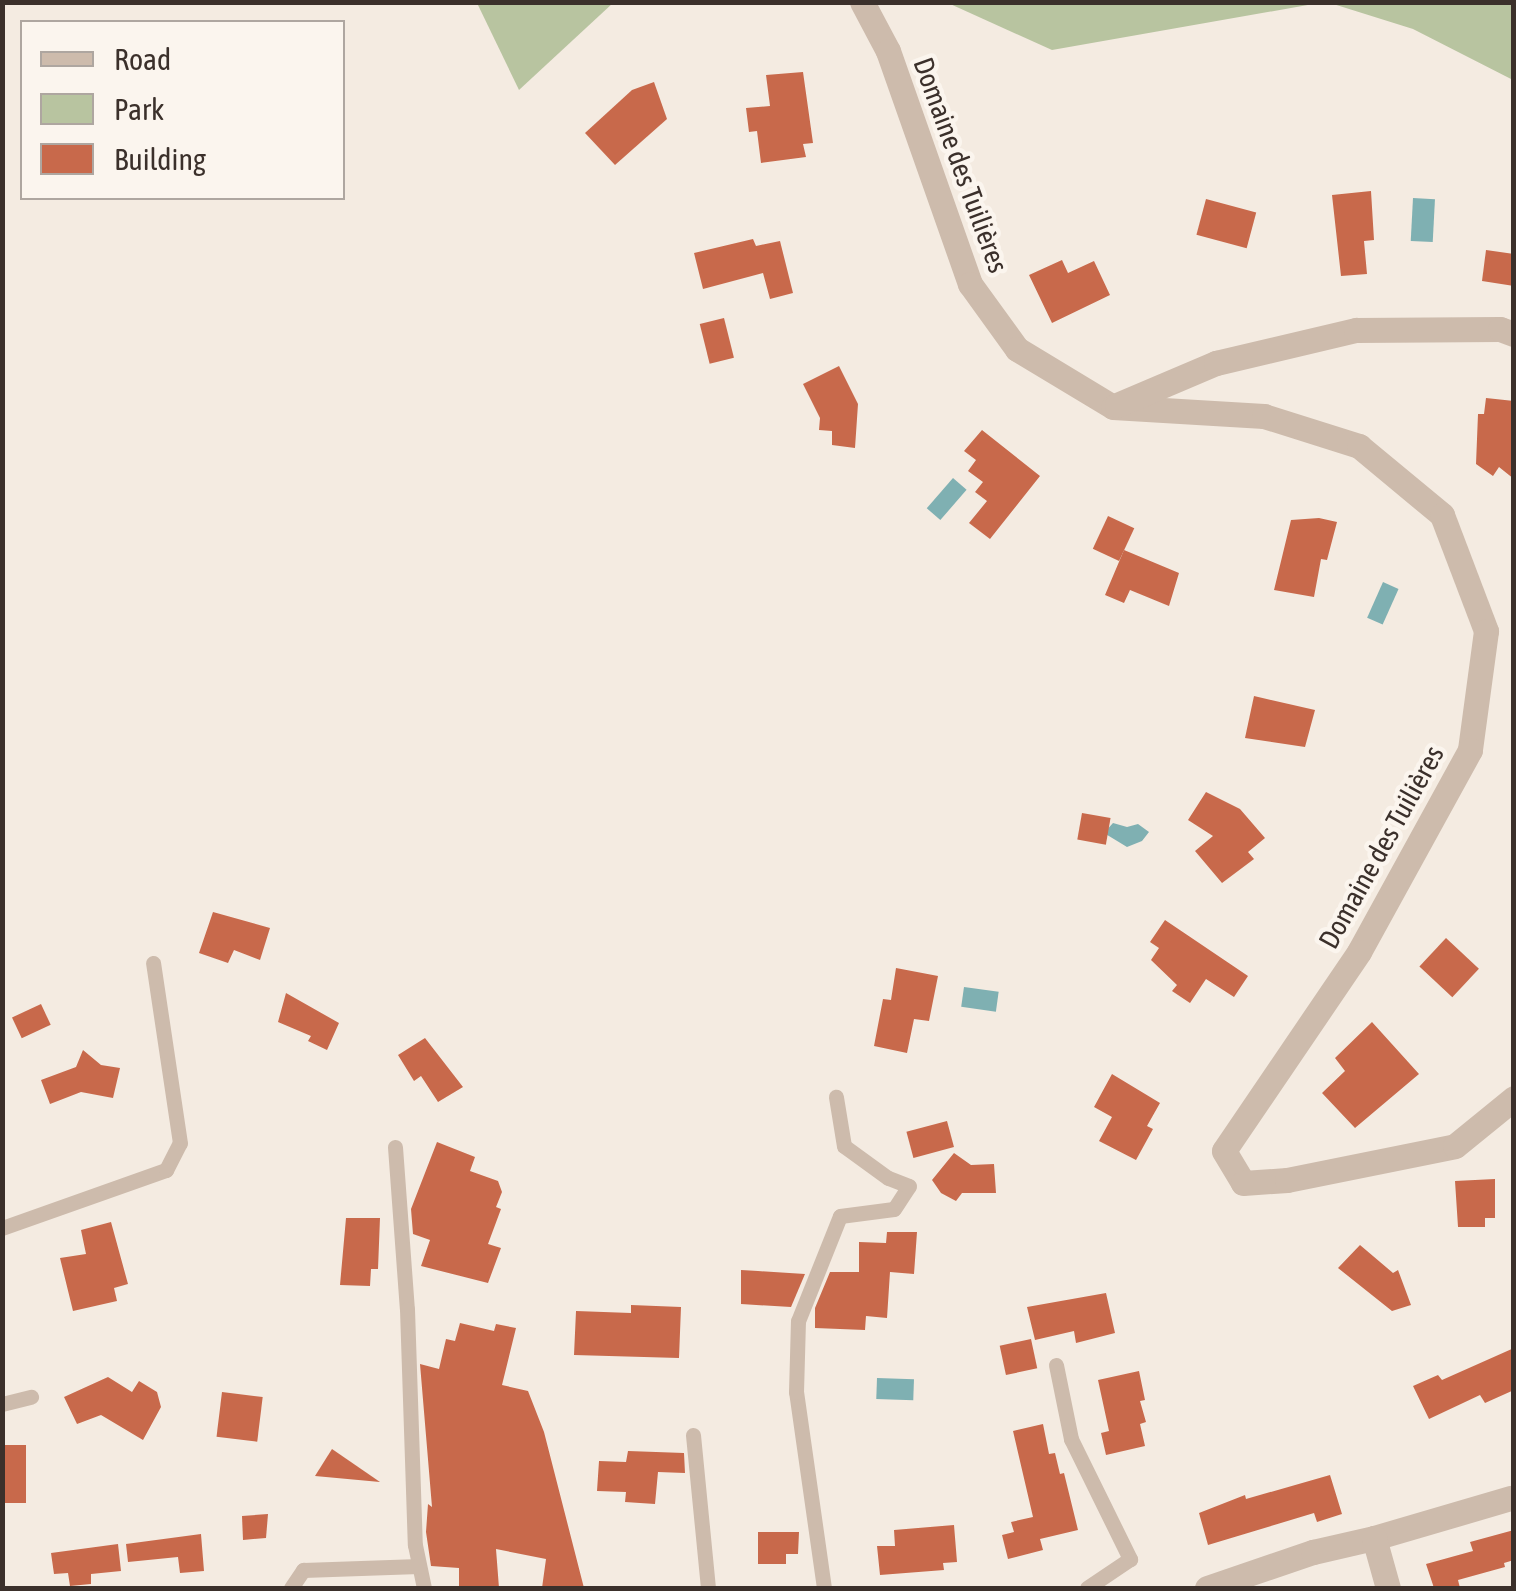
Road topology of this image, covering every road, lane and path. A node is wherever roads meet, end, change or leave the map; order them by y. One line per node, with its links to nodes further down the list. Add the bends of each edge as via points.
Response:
1 (862, 2): 3 (street, Domaine des Tuilières, via 888,51 953,245 985,310 1018,349)
2 (1514, 334): 3 (street, via 1356,330 1216,363)
3 (1113, 406): 6 (street, Domaine des Tuilières, via 1264,416 1358,446 1442,515 1486,631 1470,750 1359,952 1224,1151 1233,1167 1243,1184 1455,1146)
4 (153, 964): 8 (lane, via 180,1143 166,1170)
5 (836, 1097): 19 (lane, via 844,1146 909,1186 894,1209 840,1216 798,1321 796,1392)
6 (1514, 1098)
7 (395, 1147): 15 (lane)
8 (2, 1228)
9 (1056, 1364): 20 (lane, via 1072,1439 1130,1559)
10 (31, 1397): 11 (lane)
11 (2, 1404)
12 (693, 1435): 18 (lane)
13 (1510, 1498): 14 (street)
14 (1374, 1538): 21 (street); 22 (street)
15 (419, 1566): 16 (lane, via 302,1570); 17 (lane)
16 (291, 1588)
17 (424, 1588)
18 (708, 1588)
19 (824, 1588)
20 (1087, 1588)
21 (1207, 1588)
22 (1388, 1588)

